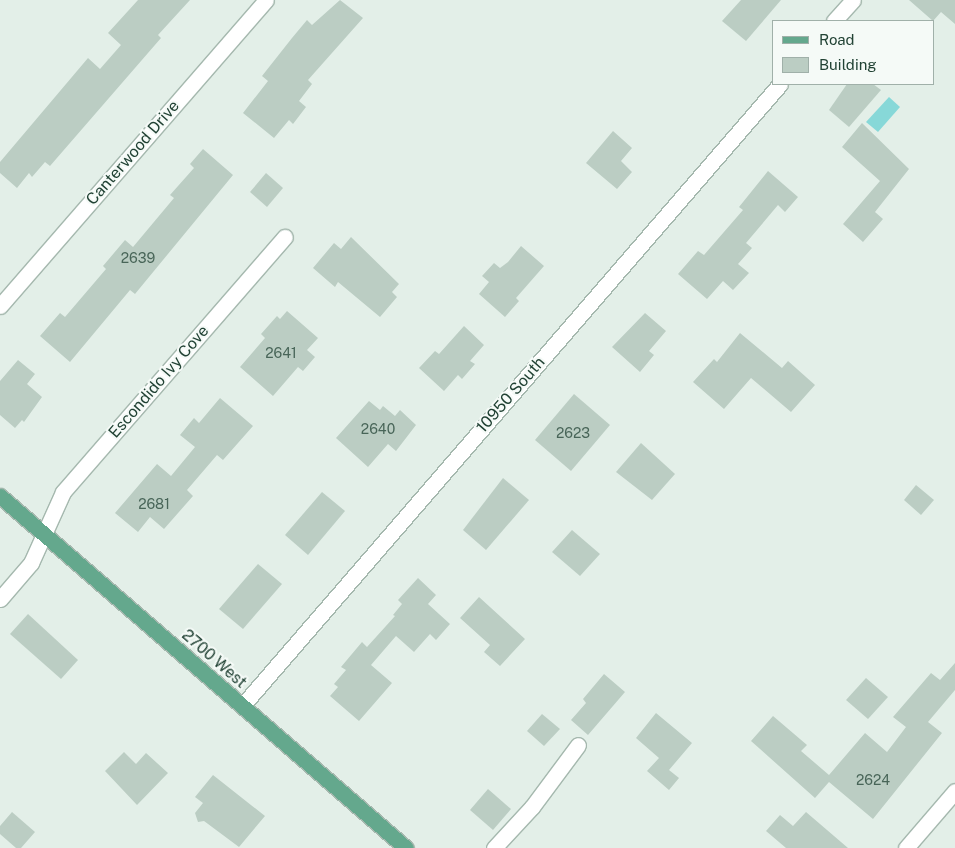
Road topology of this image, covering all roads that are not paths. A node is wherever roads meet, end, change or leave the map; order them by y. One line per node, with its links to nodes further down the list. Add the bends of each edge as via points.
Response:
1 (266, 0): 6 (street, Canterwood Drive)
2 (853, 0): 3 (street)
3 (835, 20)
4 (779, 85): 10 (street, 10950 South)
5 (285, 237): 8 (street, Escondido Ivy Cove, via 63,492)
6 (0, 306)
7 (0, 496): 8 (main road, 2700 West)
8 (43, 534): 9 (street, Escondido Ivy Cove, via 31,563); 10 (main road, 2700 West)
9 (0, 599)
10 (242, 706): 13 (main road, 2700 West)
11 (578, 746): 14 (street, via 532,807)
12 (955, 791): 15 (street)
13 (406, 848)
14 (494, 848)
15 (906, 848)

